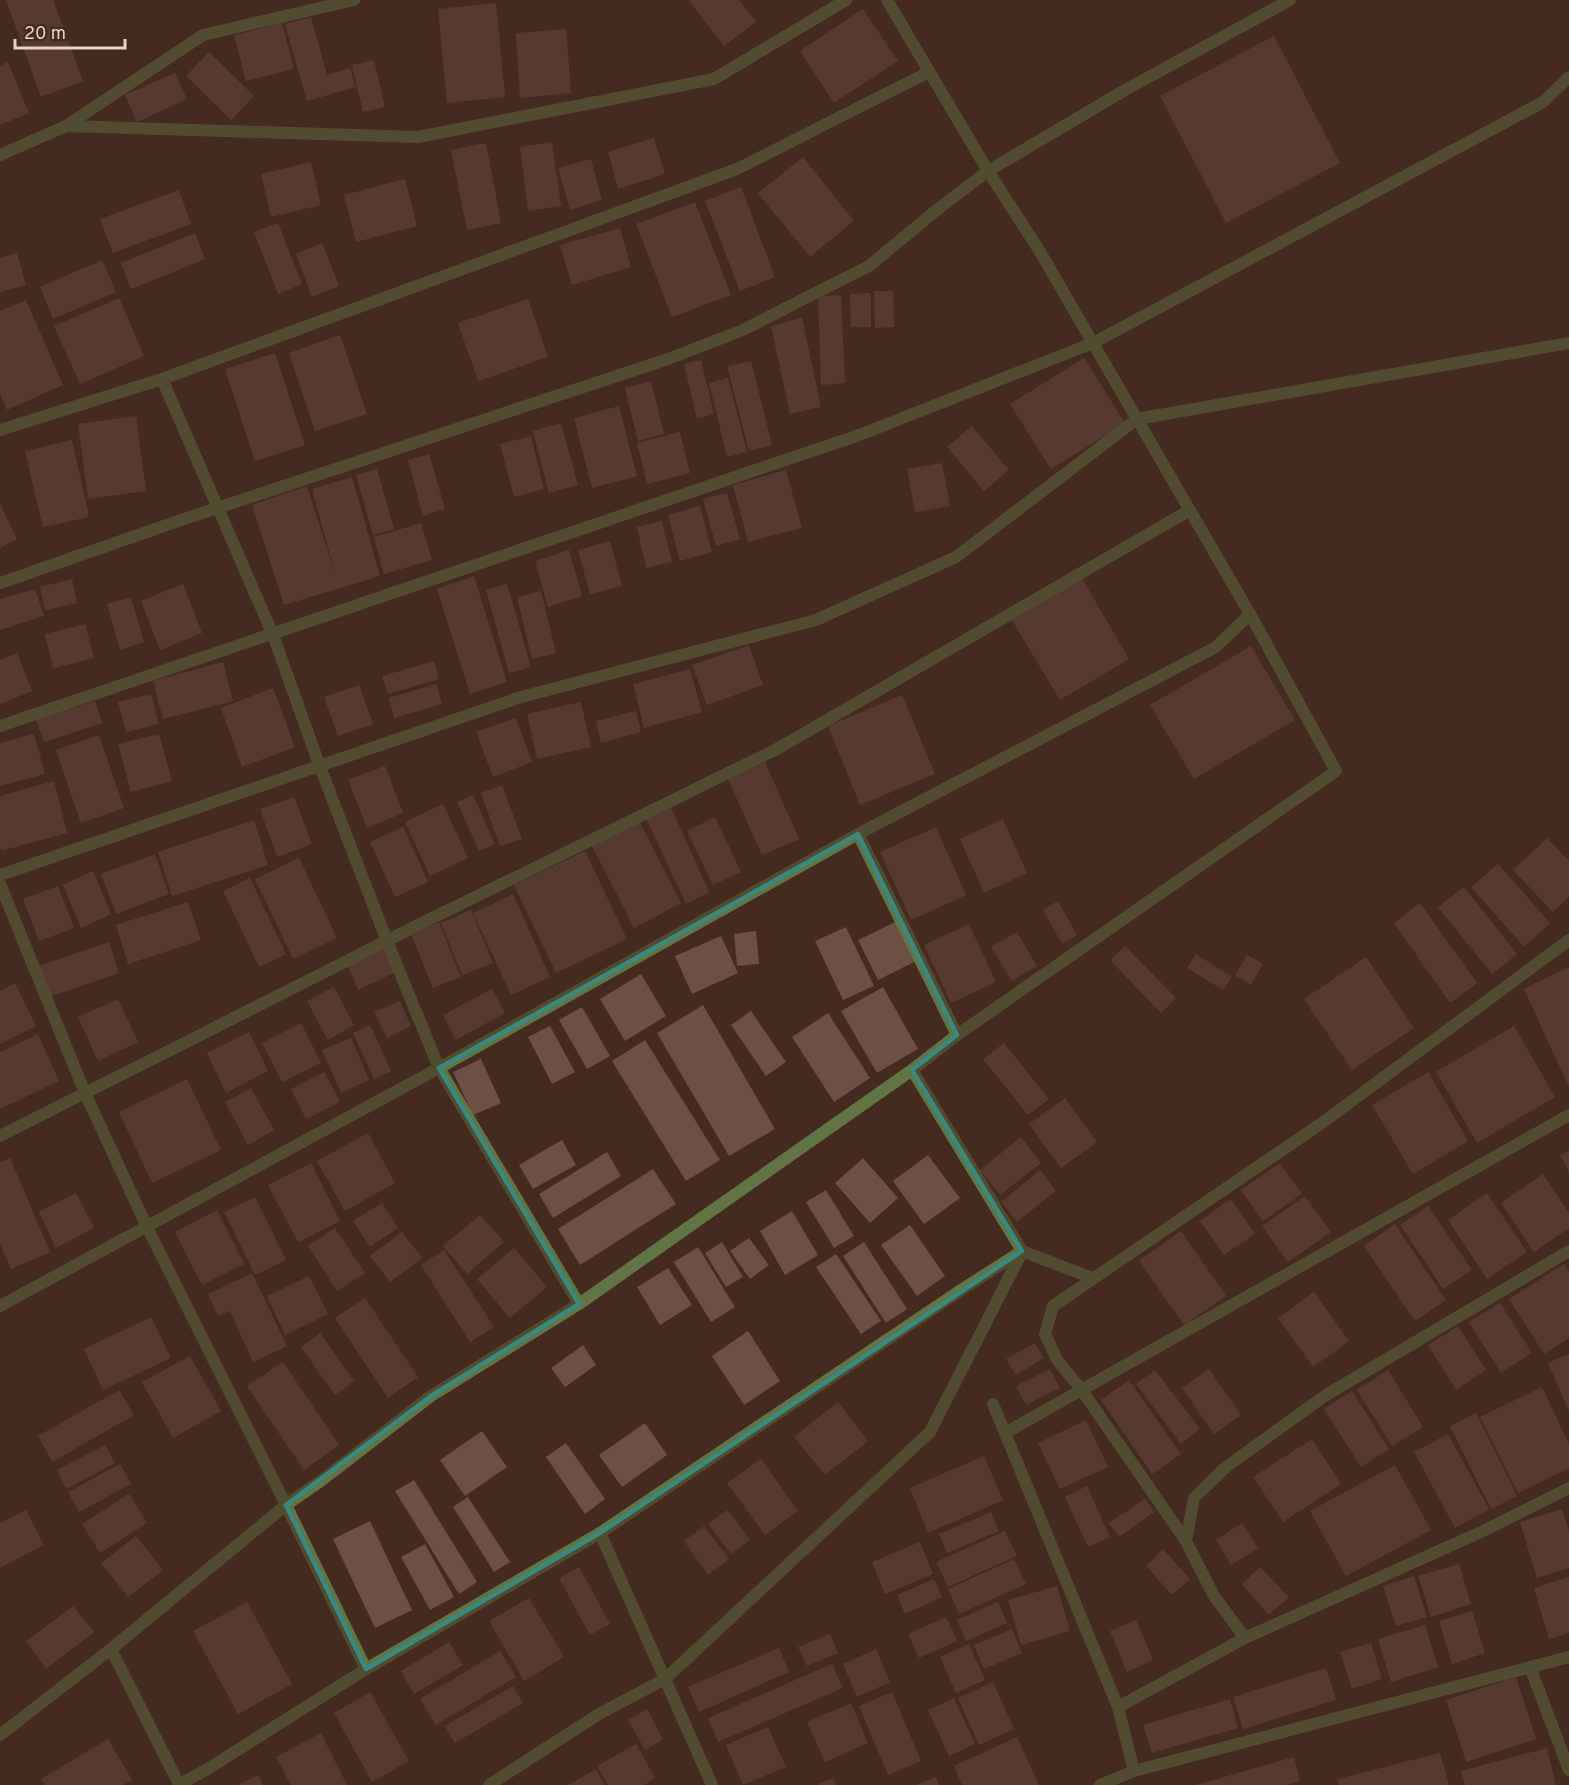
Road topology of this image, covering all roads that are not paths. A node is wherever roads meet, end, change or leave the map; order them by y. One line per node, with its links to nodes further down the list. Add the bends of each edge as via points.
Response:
1 (354, 0): 7 (street, via 203,35)
2 (846, 0): 7 (street, via 714,79 418,137)
3 (887, 0): 5 (street)
4 (1290, 0): 9 (street)
5 (929, 72): 9 (street); 12 (street, via 737,169)
6 (1569, 77): 10 (street, via 1543,102)
7 (66, 126): 8 (street)
8 (0, 154)
9 (988, 171): 10 (street); 15 (street, via 869,266 742,330 668,359)
10 (1093, 343): 13 (street); 19 (street, via 862,434)
11 (1569, 343): 13 (street)
12 (162, 379): 14 (street); 15 (street)
13 (1137, 419): 16 (street); 21 (street, via 956,557 816,620 521,696)
14 (0, 430)
15 (217, 508): 17 (street); 19 (street)
16 (1190, 510): 18 (street); 26 (street, via 777,749)
17 (0, 583)
18 (1250, 614): 22 (street, via 1216,647); 27 (street, via 1336,771)
19 (273, 635): 20 (street); 21 (street)
20 (0, 726)
21 (320, 767): 23 (street); 26 (street)
22 (858, 834): 27 (street); 28 (street)
23 (0, 875)
24 (0, 884): 30 (street)
25 (1569, 940): 36 (street, via 1322,1123)
26 (387, 941): 28 (street); 30 (street)
27 (957, 1035): 29 (street)
28 (439, 1068): 33 (street); 37 (street)
29 (912, 1070): 34 (street); 37 (street)
30 (85, 1093): 32 (street); 33 (street)
31 (1569, 1115): 39 (street)
32 (0, 1136)
33 (147, 1227): 38 (street); 43 (street)
34 (1022, 1251): 36 (street); 44 (street); 51 (street, via 930,1432)
35 (1569, 1251): 45 (street, via 1326,1395 1226,1467 1194,1498)
36 (1092, 1278): 39 (street, via 1053,1306 1045,1334 1057,1360)
37 (579, 1304): 43 (street, via 431,1396)
38 (0, 1306)
39 (1081, 1389): 41 (street); 45 (street)
40 (993, 1404): 41 (street)
41 (1005, 1433): 52 (street)
42 (1569, 1488): 46 (street)
43 (286, 1505): 47 (street); 50 (street)
44 (600, 1533): 50 (street); 51 (street)
45 (1186, 1541): 46 (street, via 1214,1596)
46 (1245, 1638): 52 (street)
47 (111, 1649): 53 (street); 56 (street)
48 (1569, 1657): 49 (street)
49 (1530, 1667): 54 (street); 55 (street)
50 (366, 1669): 56 (street)
51 (664, 1679): 57 (street, via 600,1714); 58 (street)
52 (1118, 1707): 55 (street)
53 (0, 1735)
54 (1569, 1770)
55 (1134, 1771): 59 (street)
56 (179, 1785)
57 (489, 1785)
58 (712, 1785)
59 (1100, 1785)

